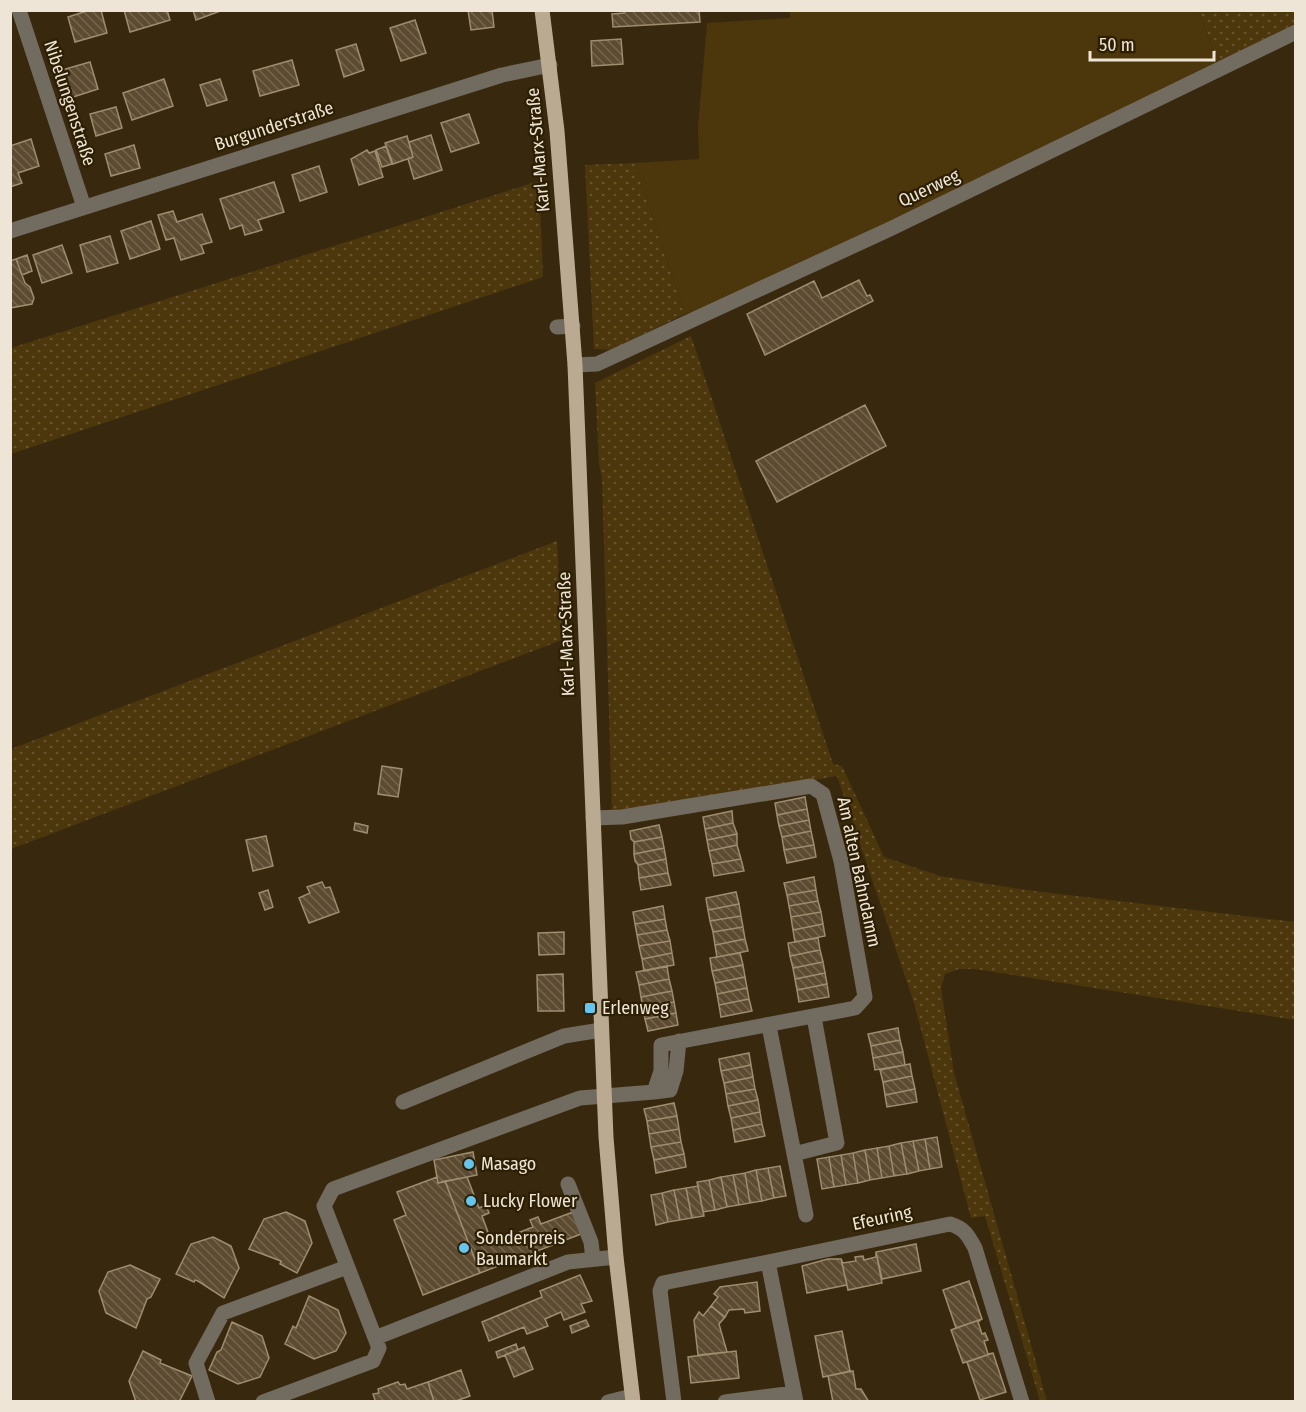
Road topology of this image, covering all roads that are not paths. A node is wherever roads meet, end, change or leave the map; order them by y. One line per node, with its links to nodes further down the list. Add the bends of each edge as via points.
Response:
1 (19, 10): 5 (street, Nibelungenstraße)
2 (542, 10): 4 (main road, Karl-Marx-Straße)
3 (1296, 32): 9 (street, Querweg, via 921,214 597,364)
4 (550, 65): 5 (street, Burgunderstraße, via 502,75); 7 (main road, Karl-Marx-Straße)
5 (84, 207): 6 (street, Burgunderstraße)
6 (10, 231)
7 (573, 326): 8 (street); 9 (main road, Karl-Marx-Straße)
8 (556, 327)
9 (575, 365): 10 (main road, Karl-Marx-Straße)
10 (593, 818): 11 (street, Am alten Bahndamm, via 622,817 811,786 819,789 841,861 865,997 855,1008); 13 (main road, Karl-Marx-Straße)
11 (814, 1017): 12 (street, Am alten Bahndamm); 16 (street, via 837,1143)
12 (769, 1026): 14 (street, Am alten Bahndamm, via 661,1045 661,1071 654,1092); 16 (street)
13 (601, 1030): 14 (main road, Karl-Marx-Straße); 15 (street, via 564,1036)
14 (605, 1094): 19 (main road, Karl-Marx-Straße); 22 (street, via 580,1098 333,1189 324,1206)
15 (404, 1102)
16 (794, 1154): 18 (street)
17 (568, 1184): 20 (street, via 591,1242)
18 (806, 1215)
19 (616, 1257): 20 (street); 25 (main road, Karl-Marx-Straße)
20 (593, 1259): 23 (street, via 568,1262)
21 (768, 1262): 24 (street); 29 (street, via 663,1283 660,1291); 31 (street, Efeuring, via 950,1224 960,1227 975,1248)
22 (348, 1268): 23 (street); 26 (street, via 223,1313 196,1363)
23 (375, 1338): 27 (street, via 378,1348 373,1361)
24 (795, 1397): 30 (street)
25 (633, 1399): 28 (street)
26 (208, 1401)
27 (262, 1401)
28 (608, 1401)
29 (674, 1401)
30 (725, 1401)
31 (1022, 1401)

